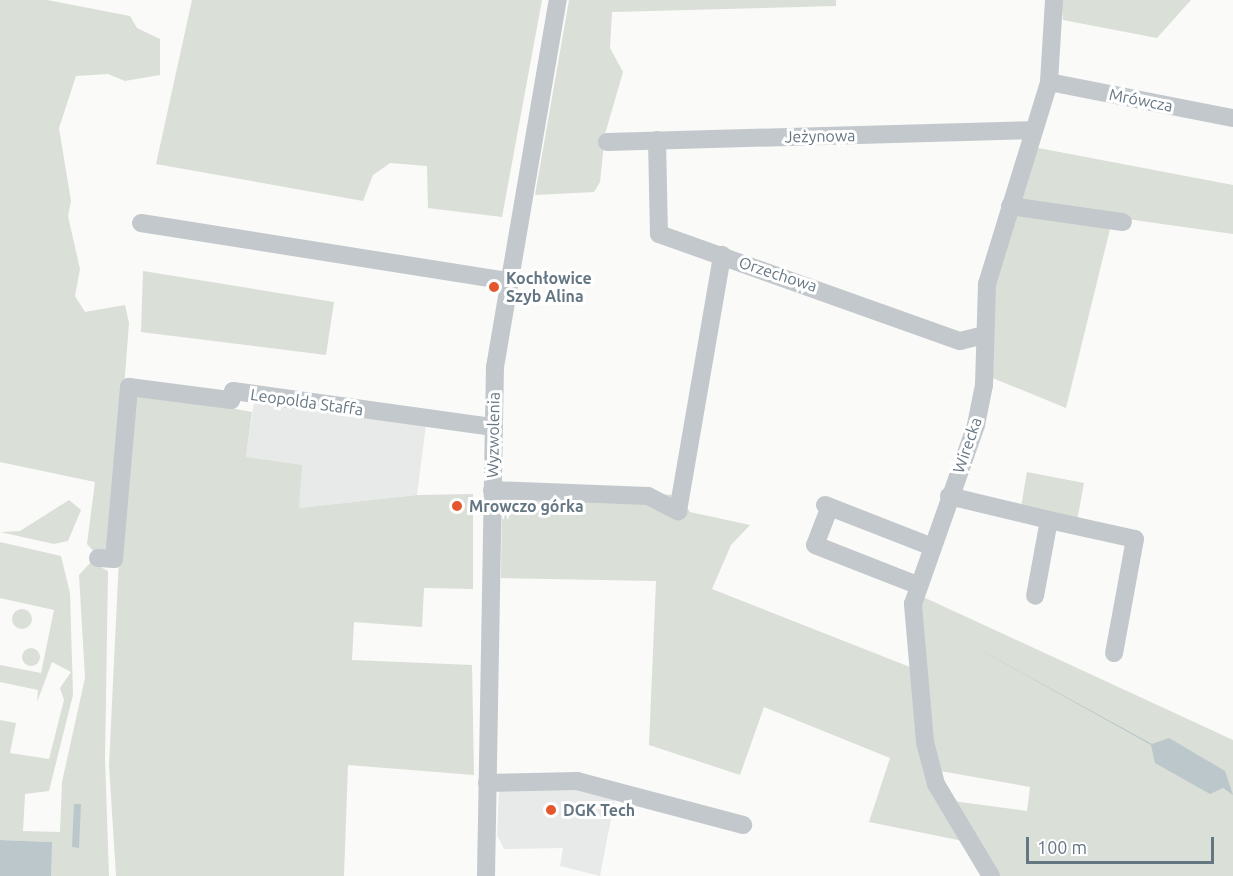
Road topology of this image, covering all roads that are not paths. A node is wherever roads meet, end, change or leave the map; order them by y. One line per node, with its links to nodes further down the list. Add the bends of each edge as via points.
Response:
1 (558, 0): 12 (street, Wyzwolenia)
2 (1054, 0): 3 (street, Wirecka)
3 (1048, 82): 4 (street, Mrówcza); 5 (street, Wirecka)
4 (1233, 118)
5 (1032, 130): 6 (street, Jeżynowa); 8 (street, Wirecka)
6 (657, 140): 7 (street, Jeżynowa); 11 (street, Orzechowa, via 658,234)
7 (607, 142)
8 (1010, 206): 9 (street); 13 (street, Wirecka, via 987,284)
9 (1123, 222)
10 (141, 223): 12 (street)
11 (722, 255): 13 (street, Orzechowa, via 960,341); 15 (street, via 678,511 648,496)
12 (508, 281): 14 (street, Wyzwolenia)
13 (984, 335): 16 (street, Wirecka, via 976,424)
14 (492, 427): 15 (street, Wyzwolenia); 19 (street, Leopolda Staffa, via 233,391 231,400 129,387 114,559)
15 (492, 490): 23 (street, Wyzwolenia)
16 (949, 496): 17 (street); 18 (street, Wirecka)
17 (1049, 520): 21 (street); 22 (street, via 1135,538)
18 (930, 546): 20 (street, Wirecka); 20 (street, via 826,509 815,545)
19 (98, 558)
20 (917, 585): 26 (street, Wirecka, via 913,612 932,771)
21 (1035, 596)
22 (1114, 653)
23 (487, 783): 24 (street, via 577,781); 25 (street, Wyzwolenia)
24 (743, 825)
25 (486, 876)
26 (990, 876)

